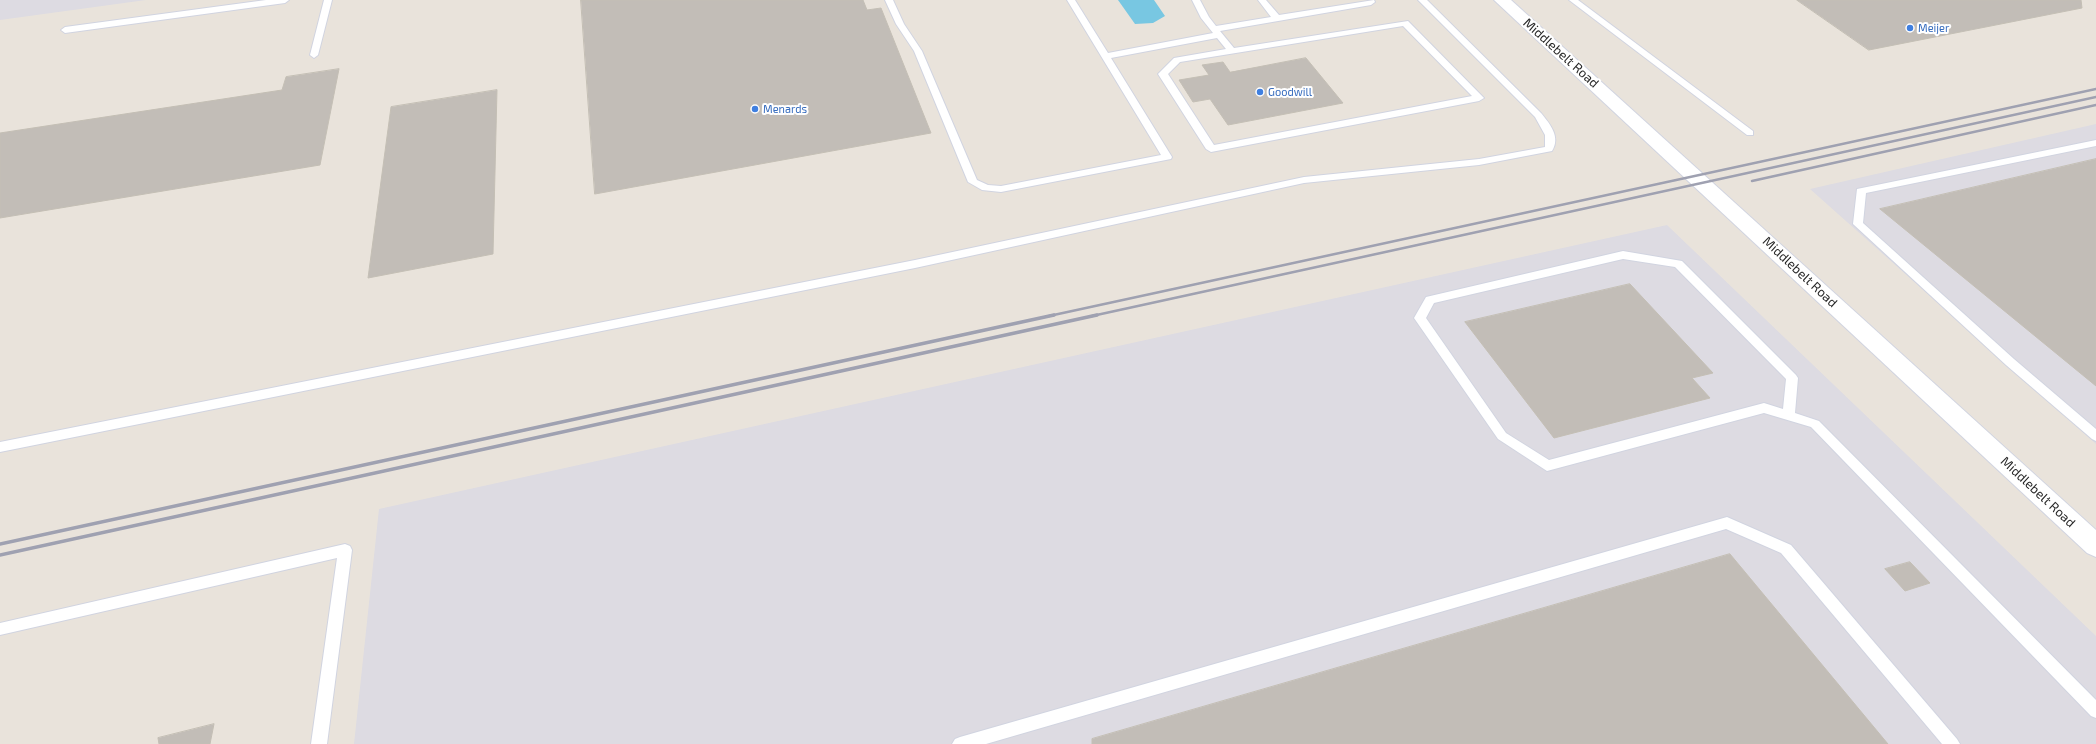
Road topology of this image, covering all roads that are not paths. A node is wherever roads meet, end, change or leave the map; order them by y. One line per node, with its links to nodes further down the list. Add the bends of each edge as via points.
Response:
1 (285, 0): 12 (lane)
2 (328, 0): 15 (lane)
3 (889, 0): 16 (lane, via 900,24 918,51 973,182 986,188 1002,189 1167,157)
4 (1071, 0): 16 (lane)
5 (1196, 0): 13 (lane, via 1205,18)
6 (1262, 0): 11 (lane)
7 (1370, 0): 11 (lane, via 1371,2)
8 (1422, 0): 21 (lane, via 1538,116 1551,137 1549,149 1479,162 1304,180 908,266)
9 (1502, 0): 22 (main road, Middlebelt Road)
10 (1573, 0): 17 (lane)
11 (1276, 18): 13 (lane)
12 (65, 30)
13 (1217, 32): 14 (lane); 16 (lane)
14 (1233, 52): 14 (lane, via 1405,23 1479,98 1211,148 1163,74 1177,60)
15 (314, 55)
16 (1105, 56)
17 (1750, 133)
18 (2096, 143): 20 (lane, via 1861,191 1858,224)
19 (1789, 416): 19 (lane, via 1764,408 1547,466 1502,436 1420,318 1430,300 1623,255 1678,264 1792,378); 24 (lane, via 1816,424)
20 (2096, 436)
21 (0, 447)
22 (2096, 546)
23 (0, 629): 25 (lane, via 344,550)
24 (2096, 711)
25 (319, 744)
26 (960, 744): 27 (lane, via 1727,523 1786,549)
27 (1952, 744)

